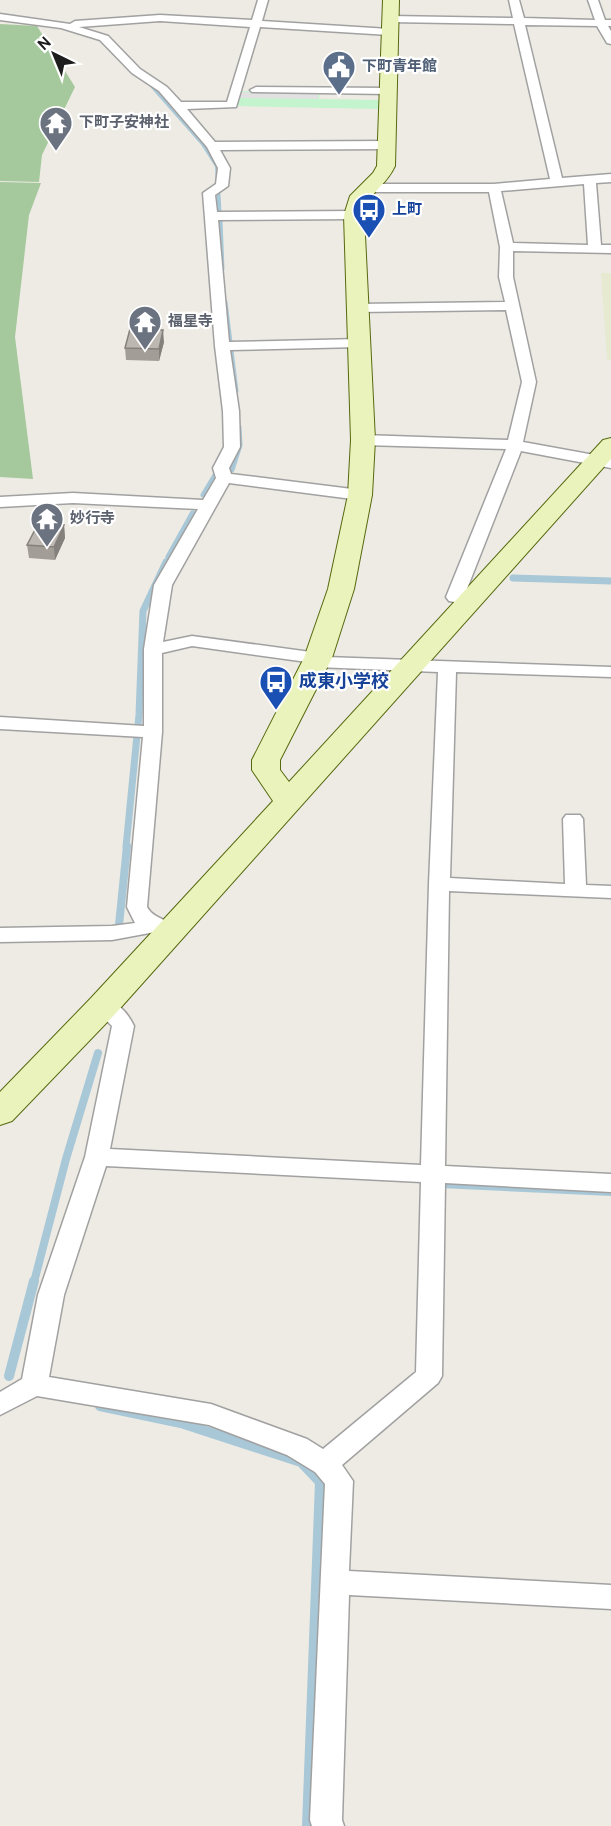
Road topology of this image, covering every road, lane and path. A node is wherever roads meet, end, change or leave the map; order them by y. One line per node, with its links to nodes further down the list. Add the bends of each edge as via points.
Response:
1 (263, 0): 9 (street)
2 (514, 0): 6 (street)
3 (593, 0): 7 (street)
4 (0, 17): 8 (street)
5 (390, 17): 6 (street); 9 (street); 12 (street)
6 (518, 21): 7 (street); 18 (street)
7 (606, 23): 10 (street)
8 (62, 25): 9 (street, via 160,18); 13 (street, via 104,38)
9 (257, 26): 13 (street, via 232,105)
10 (611, 41)
11 (256, 90): 12 (street)
12 (388, 91): 14 (street)
13 (177, 106): 15 (street)
14 (387, 145): 15 (street); 19 (street, via 386,166)
15 (212, 146): 22 (street, via 224,168 222,186 210,193)
16 (611, 178): 17 (street)
17 (590, 181): 18 (street); 24 (street)
18 (557, 184): 20 (street)
19 (367, 188): 20 (street); 21 (street, via 359,196)
20 (494, 188): 23 (street)
21 (354, 215): 22 (street); 27 (street)
22 (216, 216): 29 (street)
23 (507, 247): 24 (street); 26 (street, via 506,277)
24 (596, 249): 25 (street)
25 (611, 249)
26 (512, 306): 27 (street); 31 (street, via 529,382)
27 (358, 308): 28 (street)
28 (359, 343): 29 (street); 30 (street)
29 (228, 346): 33 (street, via 232,447)
30 (363, 440): 31 (street); 34 (street)
31 (515, 445): 32 (street); 37 (street, via 455,597)
32 (606, 456): 37 (street)
33 (223, 475): 34 (street); 36 (street)
34 (360, 495): 39 (street, via 340,589)
35 (0, 502): 36 (street, via 73,498)
36 (209, 505): 38 (street, via 163,585)
37 (471, 600): 40 (street)
38 (153, 649): 39 (street, via 192,641); 44 (street)
39 (317, 660): 40 (street); 45 (street, via 266,760 266,770)
40 (411, 666): 41 (street); 45 (street)
41 (447, 667): 42 (street); 47 (street)
42 (611, 672)
43 (0, 723): 44 (street)
44 (143, 732): 50 (street, via 137,907 143,919)
45 (287, 800): 50 (street)
46 (573, 819): 48 (street)
47 (439, 884): 48 (street); 55 (street)
48 (576, 890): 49 (street)
49 (611, 892)
50 (162, 929): 51 (street); 52 (street)
51 (0, 935)
52 (103, 1006): 53 (street); 54 (street, via 123,1026)
53 (0, 1113)
54 (97, 1157): 55 (street); 57 (street, via 51,1294)
55 (434, 1175): 56 (street); 59 (street, via 429,1376)
56 (611, 1183)
57 (34, 1385): 58 (street); 59 (street, via 211,1414 297,1447)
58 (0, 1405)
59 (325, 1464): 60 (street, via 339,1481)
60 (334, 1582): 61 (street); 62 (street)
61 (611, 1597)
62 (328, 1826)

